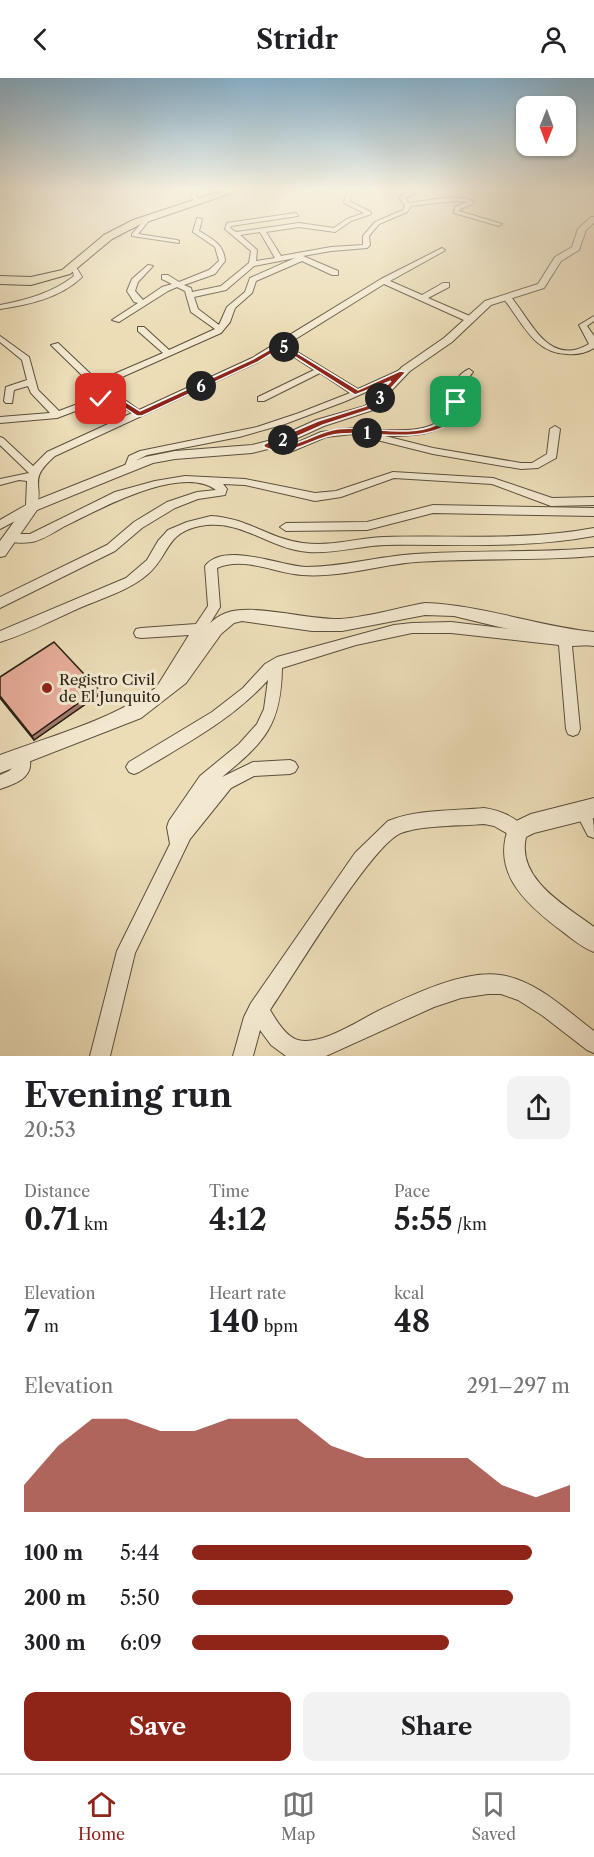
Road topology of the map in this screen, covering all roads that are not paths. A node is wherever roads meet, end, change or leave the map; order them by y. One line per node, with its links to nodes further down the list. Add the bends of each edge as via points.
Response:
1 (235, 234): 12 (street, via 254,250)
2 (113, 235): 14 (main road)
3 (134, 235): 8 (street)
4 (201, 235): 21 (street, via 221,250 222,261 212,272)
5 (265, 235): 11 (street)
6 (367, 235): 10 (street, via 365,247)
7 (580, 235): 25 (street, via 576,248 558,258 541,286)
8 (177, 242)
9 (442, 250): 20 (street)
10 (297, 256): 11 (street); 16 (street); 17 (street, via 299,260)
11 (280, 260): 12 (street)
12 (252, 264): 15 (street)
13 (150, 266): 26 (street, via 131,291)
14 (74, 268): 19 (main road, via 43,279); 27 (street, via 78,277 72,283 34,300)
15 (245, 270): 17 (street); 23 (street, via 223,288)
16 (335, 273)
17 (263, 275): 32 (street, via 253,280 248,293 231,306)
18 (165, 277): 21 (street)
19 (0, 280)
20 (384, 281): 24 (street); 36 (street)
21 (179, 283): 23 (street); 26 (street)
22 (446, 285): 24 (street)
23 (191, 295): 32 (street, via 194,310)
24 (422, 298): 29 (street)
25 (507, 298): 29 (street, via 488,303); 37 (street, via 520,310 542,347 562,352)
26 (144, 303): 30 (street)
27 (0, 307)
28 (594, 318): 34 (street, via 583,325)
29 (469, 319): 41 (street, via 448,340)
30 (116, 320)
31 (141, 329): 38 (street)
32 (220, 329): 38 (street)
33 (0, 338): 43 (street, via 26,359)
34 (594, 344): 37 (street)
35 (55, 345): 44 (street)
36 (281, 345): 40 (street); 49 (street)
37 (582, 350): 39 (street)
38 (169, 354): 44 (street)
39 (594, 354)
40 (320, 369): 45 (street); 47 (street)
41 (403, 372): 45 (street); 55 (street, via 369,408 320,423)
42 (469, 372): 53 (street, via 460,379 453,410 443,425 405,433)
43 (30, 382): 48 (street, via 9,389); 50 (street)
44 (97, 385): 46 (street)
45 (357, 393): 56 (street, via 240,434 144,453 133,458)
46 (111, 395): 49 (street); 50 (street)
47 (261, 399)
48 (9, 401)
49 (139, 414): 57 (street, via 51,454 35,467)
50 (57, 415): 51 (street)
51 (0, 420)
52 (555, 429): 53 (street, via 552,456 528,466 433,452)
53 (367, 434): 55 (street, via 324,434 288,450)
54 (0, 440): 57 (street)
55 (267, 446): 56 (street, via 175,455)
56 (129, 468): 61 (street)
57 (33, 475): 59 (street); 61 (street)
58 (211, 481): 60 (street, via 245,482 315,497 337,494 393,475 493,481 551,502); 66 (street, via 185,479 154,484 119,495 47,532); 71 (street, via 222,489 221,493 171,505 138,525 111,549)
59 (0, 482)
60 (594, 501)
61 (32, 507): 63 (street); 66 (street)
62 (594, 512): 64 (street, via 432,509 367,526)
63 (0, 525)
64 (286, 527)
65 (594, 532): 67 (street)
66 (12, 537): 68 (street)
67 (565, 538): 70 (street); 74 (street, via 520,542 382,541 300,547 242,523 219,519 173,532 150,565 130,581)
68 (0, 552)
69 (594, 552): 70 (street)
70 (537, 557): 72 (street, via 413,558 329,571 220,560 211,566 209,577 214,607)
71 (0, 603)
72 (200, 629): 73 (street); 78 (street)
73 (141, 633)
74 (0, 637)
75 (594, 640): 76 (street); 78 (street, via 454,610 425,609 342,625 242,615 229,618 215,629 180,678)
76 (565, 642): 77 (street, via 486,630 426,627 391,632); 79 (street)
77 (275, 665): 82 (street, via 217,717); 88 (street, via 275,695 268,723 253,742 207,779 175,827)
78 (158, 697): 80 (street, via 135,712)
79 (573, 729)
80 (22, 756): 81 (street); 84 (street, via 23,768 14,777)
81 (0, 764)
82 (134, 766)
83 (290, 767): 88 (street, via 253,769 225,783)
84 (0, 782)
85 (588, 809): 86 (street); 87 (street)
86 (594, 830)
87 (517, 831): 89 (street, via 512,856 519,873 534,893); 90 (street, via 497,818 484,816 394,827 361,859)
88 (178, 843): 92 (street, via 126,951)
89 (594, 941)
90 (258, 1010): 91 (street, via 277,1037 296,1050 316,1050 396,1013 477,984 504,985 526,995); 93 (street)
91 (594, 1043)
92 (100, 1056)
93 (243, 1056)

